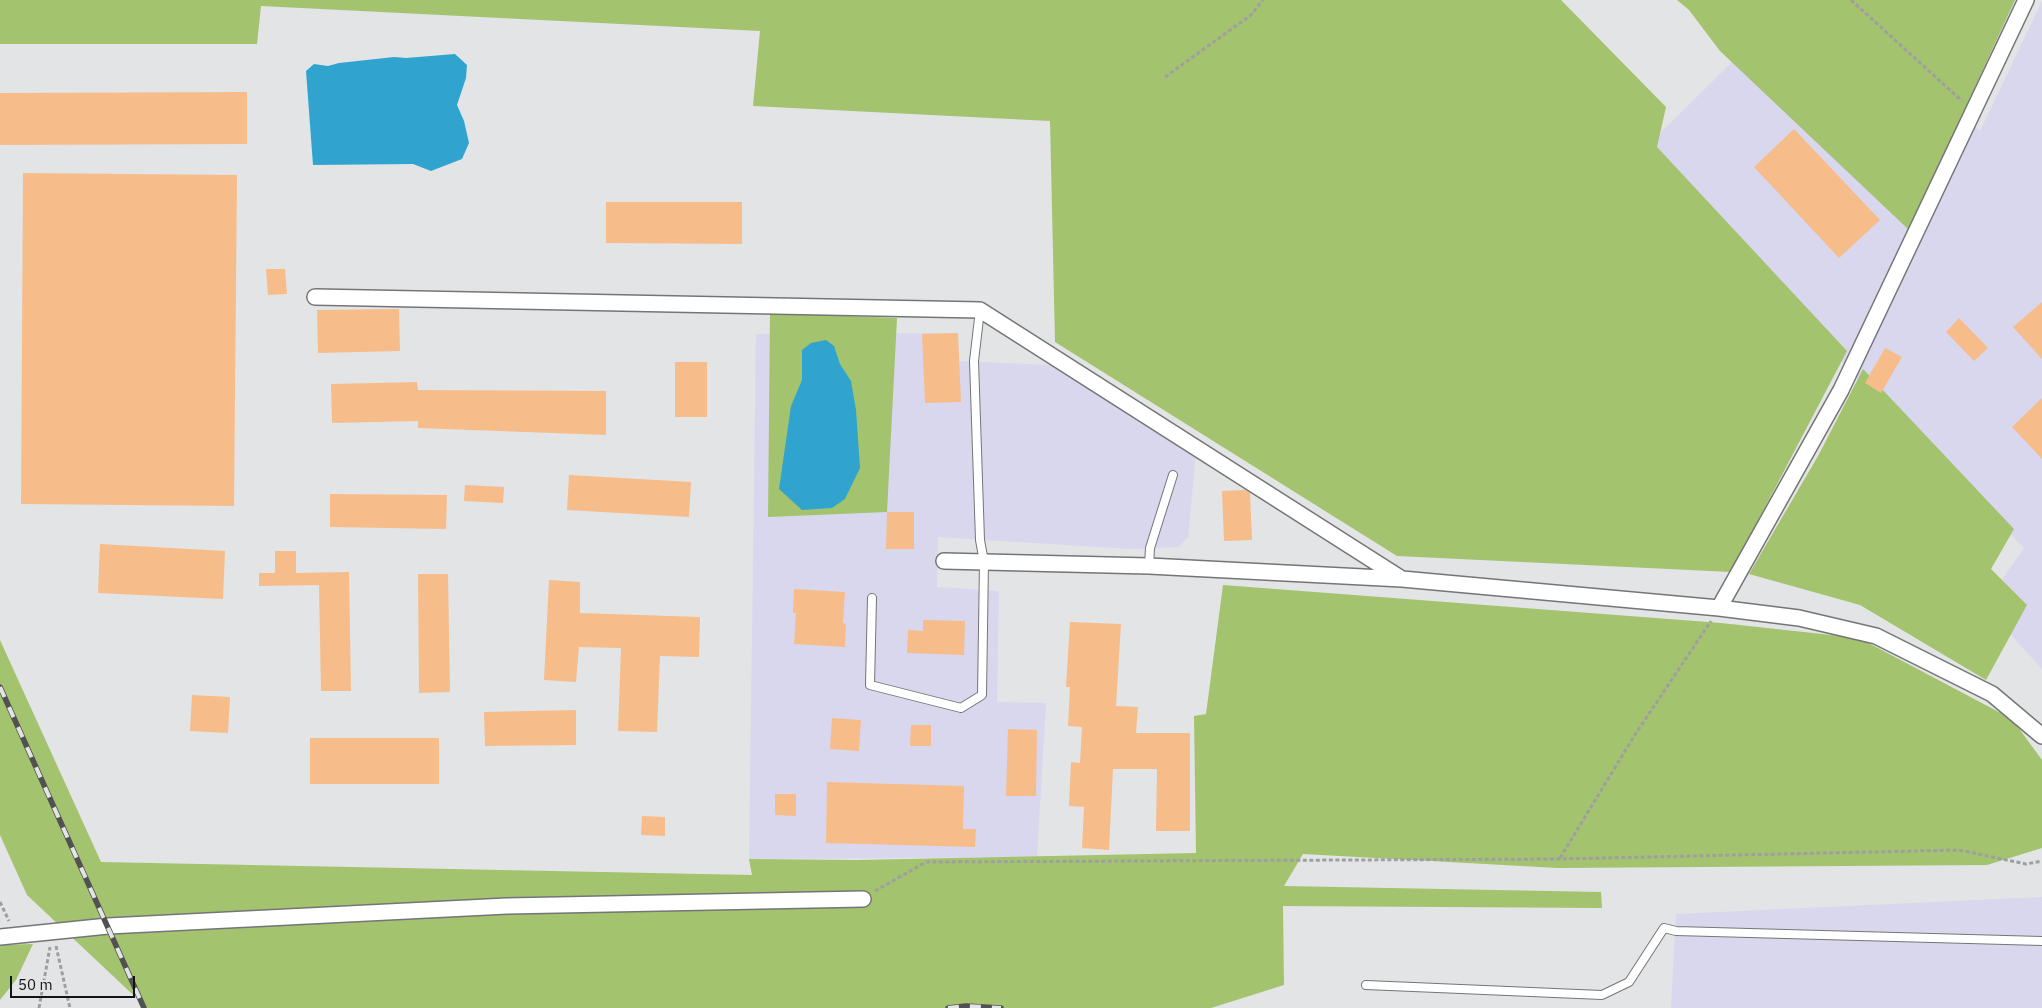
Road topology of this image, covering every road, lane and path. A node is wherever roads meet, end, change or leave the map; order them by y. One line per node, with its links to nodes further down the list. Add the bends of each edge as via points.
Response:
1 (1263, 0): 4 (path, via 1251,15)
2 (1851, 0): 5 (path)
3 (2026, 0): 5 (street)
4 (1165, 77)
5 (1973, 112): 14 (street, via 1841,390)
6 (315, 297): 7 (street)
7 (980, 310): 10 (lane, via 974,361 980,540); 12 (street)
8 (1173, 475): 11 (lane, via 1150,548)
9 (944, 561): 10 (street)
10 (984, 562): 11 (street); 13 (lane, via 982,695 961,708 870,685)
11 (1149, 566): 12 (street)
12 (1402, 579): 14 (street)
13 (872, 598)
14 (1720, 608): 15 (street, via 1799,618 1876,636 1992,694); 16 (path, via 1636,733)
15 (2042, 736)
16 (1559, 859): 17 (path, via 1959,850 2026,864); 18 (path, via 926,862)
17 (2042, 861)
18 (863, 898): 21 (street, via 507,906 108,926)
19 (0, 902): 20 (path)
20 (9, 921)
21 (53, 933): 22 (street); 25 (path); 26 (path)
22 (0, 937)
23 (2042, 941): 24 (lane, via 1676,931 1664,928 1629,982 1602,995)
24 (1366, 985)
25 (39, 1008)
26 (70, 1008)

